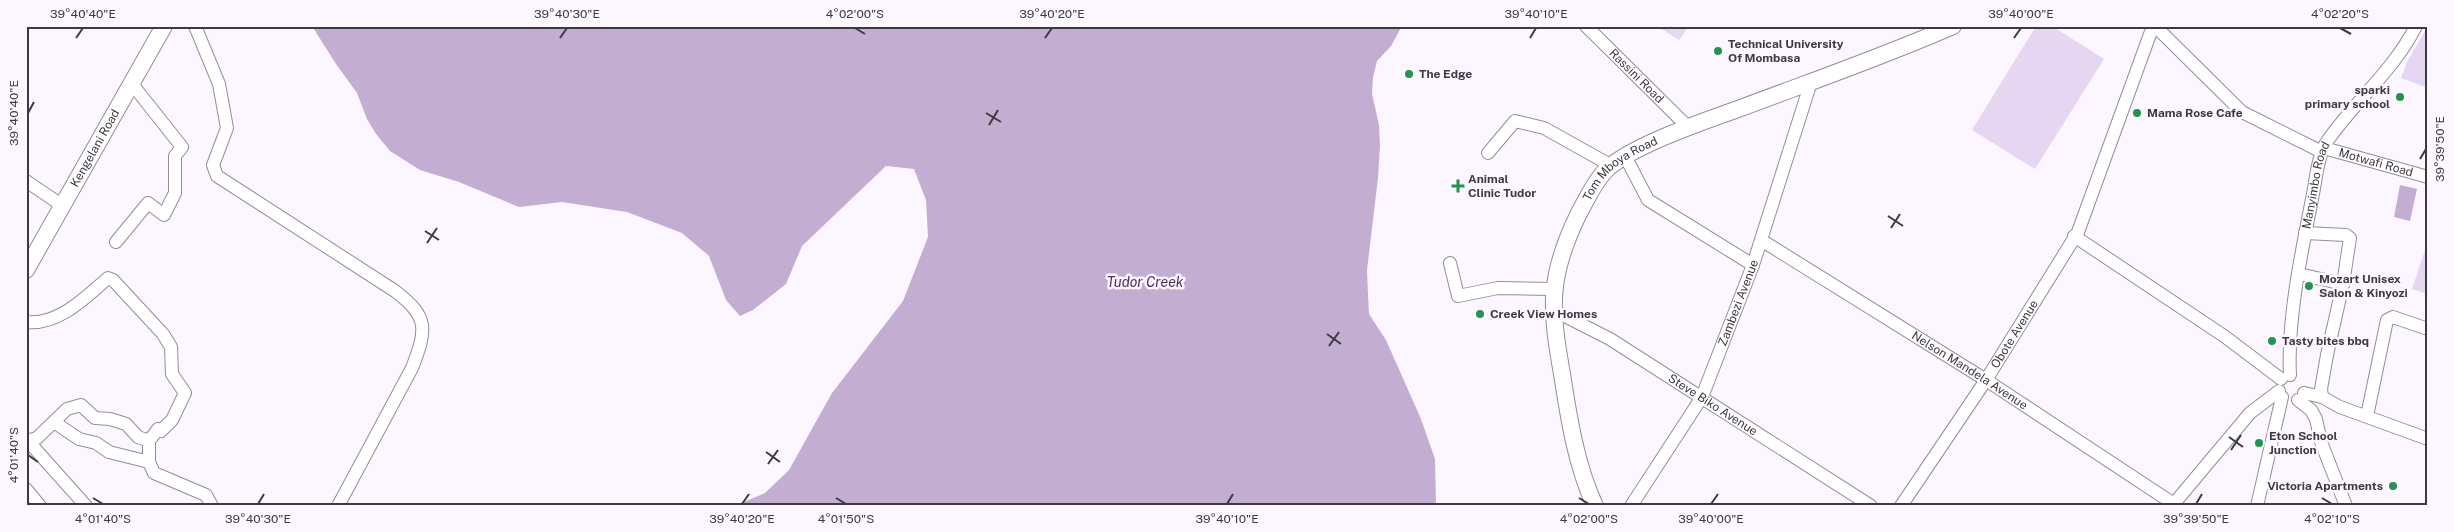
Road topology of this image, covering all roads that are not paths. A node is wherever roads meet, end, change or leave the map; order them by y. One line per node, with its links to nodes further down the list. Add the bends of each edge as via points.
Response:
1 (164, 26): 8 (main road, Kengelani Road)
2 (195, 26): 47 (street, via 219,84 227,123 227,132 213,165 217,176 395,291 417,310 421,320 419,351 412,368)
3 (1586, 26): 9 (street, Rassini Road)
4 (1953, 26): 7 (main road, Tom Mboya Road)
5 (2154, 26): 10 (street, Motwafi Road, via 2242,112); 18 (street, Obote Avenue)
6 (2416, 26): 10 (street, Manyimbo Road, via 2397,58 2328,139)
7 (1811, 82): 9 (main road, Tom Mboya Road); 19 (street, Zambezi Avenue)
8 (132, 84): 16 (main road, Kengelani Road); 20 (street, via 182,146 175,156 175,193 164,215 148,203)
9 (1688, 128): 12 (main road, Tom Mboya Road)
10 (2323, 150): 14 (street, Motwafi Road); 17 (street, Manyimbo Road)
11 (1488, 153): 13 (street, via 1515,122 1544,128)
12 (1626, 156): 13 (main road, Tom Mboya Road); 22 (street, via 1648,200)
13 (1612, 166): 26 (main road, Tom Mboya Road, via 1592,188 1574,225 1561,255)
14 (2428, 177)
15 (26, 181): 16 (street)
16 (63, 206): 23 (main road, Kengelani Road)
17 (2305, 233): 24 (street, Manyimbo Road); 25 (street, via 2346,235 2350,238)
18 (2074, 236): 30 (street, Obote Avenue); 31 (street, via 2224,336)
19 (1761, 240): 22 (street, Zambezi Avenue); 30 (street, Nelson Mandela Avenue)
20 (116, 242)
21 (1450, 263): 26 (street, via 1458,296 1498,288)
22 (1753, 264): 33 (street, Zambezi Avenue)
23 (26, 270)
24 (2299, 274): 25 (street); 31 (street, Manyimbo Road)
25 (2343, 284): 34 (street, via 2321,390)
26 (1554, 289): 27 (main road, Tom Mboya Road)
27 (1553, 310): 33 (street, Steve Biko Avenue, via 1610,339); 48 (main road, Tom Mboya Road, via 1566,405 1577,455)
28 (26, 322): 40 (street, via 41,322 64,313 108,278 113,280 164,334 171,348 172,374 186,393 172,420)
29 (2428, 329): 35 (street, via 2393,317 2387,320)
30 (1986, 380): 44 (street, Nelson Mandela Avenue); 51 (street, Obote Avenue)
31 (2283, 385): 32 (street, via 2289,402); 32 (street, via 2298,378 2303,384); 44 (street, via 2250,413); 52 (street, Manyimbo Road)
32 (2301, 396): 34 (street); 36 (street)
33 (1702, 397): 49 (street, Zambezi Avenue); 50 (street, Steve Biko Avenue)
34 (2324, 399): 35 (street); 36 (street)
35 (2367, 416): 38 (street)
36 (2316, 419): 53 (street, via 2321,442)
37 (54, 422): 39 (street, via 37,438); 40 (street, via 67,409 81,404 95,418 126,424 138,437); 41 (street, via 79,439 96,443 109,452)
38 (2428, 439)
39 (27, 441): 46 (street)
40 (148, 441): 41 (street)
41 (149, 462): 43 (street, via 154,473)
42 (26, 489): 45 (street)
43 (206, 502)
44 (2174, 505)
45 (40, 506)
46 (86, 506)
47 (338, 506)
48 (1595, 506)
49 (1631, 506)
50 (1871, 506)
51 (1901, 506)
52 (2257, 506)
53 (2346, 506)

